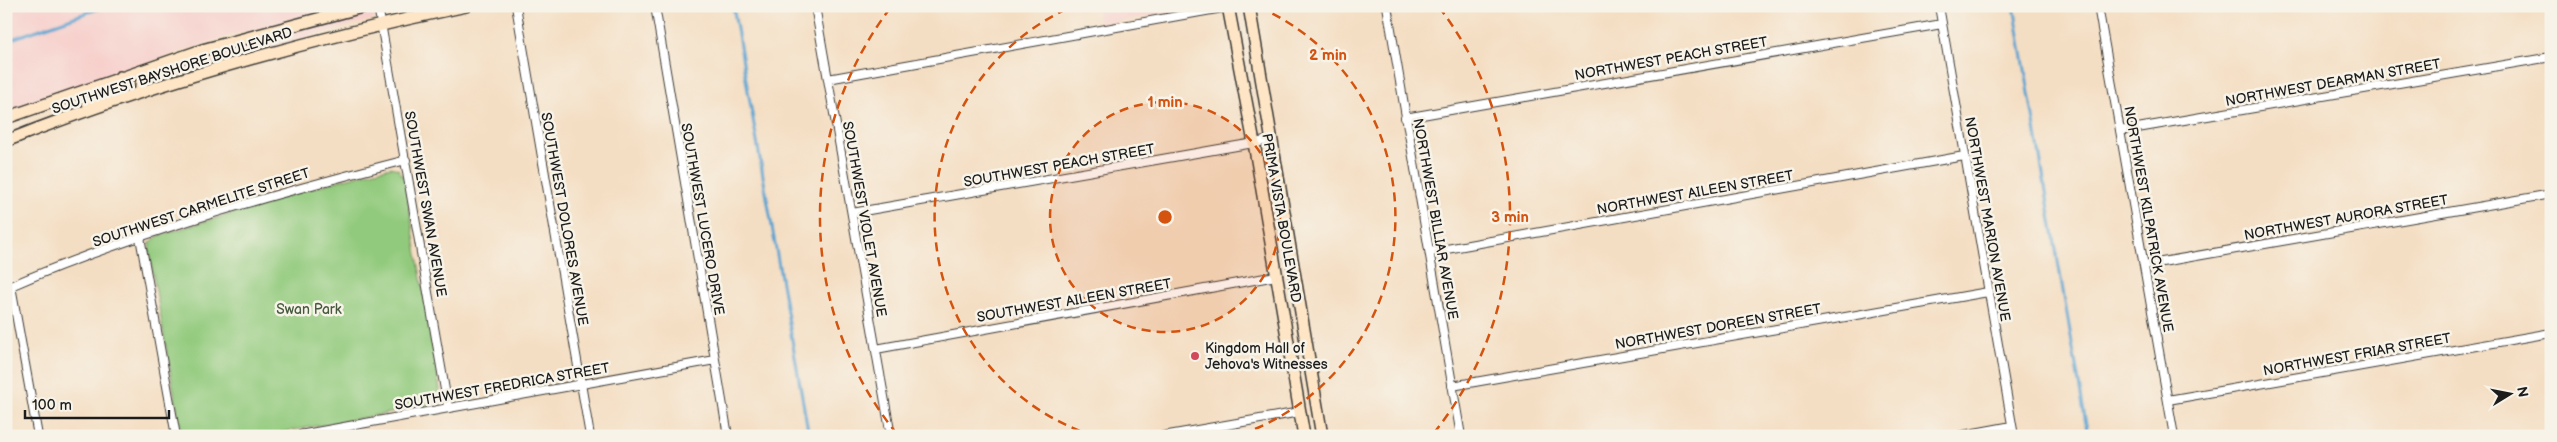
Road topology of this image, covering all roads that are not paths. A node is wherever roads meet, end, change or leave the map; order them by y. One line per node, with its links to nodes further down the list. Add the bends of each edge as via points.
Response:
1 (366, 6): 14 (main road, SOUTHWEST BAYSHORE BOULEVARD)
2 (378, 6): 12 (street, SOUTHWEST SWAN AVENUE)
3 (466, 6): 12 (main road, SOUTHWEST BAYSHORE BOULEVARD)
4 (516, 6): 39 (street, SOUTHWEST DOLORES AVENUE)
5 (655, 6): 38 (street, SOUTHWEST LUCERO DRIVE)
6 (815, 6): 17 (street, SOUTHWEST VIOLET AVENUE)
7 (1249, 6): 24 (main road, PRIMA VISTA BOULEVARD)
8 (1387, 6): 20 (street, NORTHWEST BILLIAR AVENUE)
9 (1939, 6): 13 (street, NORTHWEST MARION AVENUE)
10 (2098, 6): 22 (street, NORTHWEST KILPATRICK AVENUE)
11 (1228, 7): 17 (street); 25 (main road, PRIMA VISTA BOULEVARD)
12 (381, 24): 18 (main road, SOUTHWEST BAYSHORE BOULEVARD); 27 (street, SOUTHWEST SWAN AVENUE)
13 (1942, 24): 20 (street, NORTHWEST PEACH STREET); 26 (street, NORTHWEST MARION AVENUE)
14 (234, 41): 16 (main road, SOUTHWEST BAYSHORE BOULEVARD); 18 (main road, via 225,50 148,75 141,82)
15 (2551, 57): 22 (street, NORTHWEST DEARMAN STREET)
16 (120, 77): 19 (main road, SOUTHWEST BAYSHORE BOULEVARD); 21 (main road, via 123,86 118,91 41,120)
17 (828, 79): 29 (street, SOUTHWEST VIOLET AVENUE)
18 (142, 92): 21 (main road, SOUTHWEST BAYSHORE BOULEVARD)
19 (6, 118)
20 (1405, 118): 31 (street, NORTHWEST BILLIAR AVENUE)
21 (34, 130): 23 (main road, SOUTHWEST BAYSHORE BOULEVARD)
22 (2120, 131): 32 (street, NORTHWEST KILPATRICK AVENUE)
23 (6, 140)
24 (1271, 140): 25 (street, SOUTHWEST PEACH STREET); 53 (main road, PRIMA VISTA BOULEVARD)
25 (1254, 143): 29 (street, SOUTHWEST PEACH STREET); 33 (main road, PRIMA VISTA BOULEVARD)
26 (1964, 156): 31 (street, NORTHWEST AILEEN STREET); 35 (street, NORTHWEST MARION AVENUE)
27 (406, 160): 30 (street, SOUTHWEST CARMELITE STREET, via 279,192); 42 (street, SOUTHWEST SWAN AVENUE)
28 (2551, 194): 32 (street, NORTHWEST AURORA STREET)
29 (852, 213): 37 (street, SOUTHWEST VIOLET AVENUE)
30 (140, 237): 34 (street, SOUTHWEST CARMELITE STREET); 46 (street)
31 (1430, 252): 40 (street, NORTHWEST BILLIAR AVENUE)
32 (2145, 265): 41 (street, NORTHWEST KILPATRICK AVENUE)
33 (1276, 276): 37 (street, SOUTHWEST AILEEN STREET); 43 (main road, PRIMA VISTA BOULEVARD)
34 (9, 287): 45 (street)
35 (1988, 292): 40 (street, NORTHWEST DOREEN STREET); 44 (street, NORTHWEST MARION AVENUE)
36 (2551, 333): 41 (street, NORTHWEST FRIAR STREET)
37 (876, 348): 50 (street, SOUTHWEST VIOLET AVENUE)
38 (715, 360): 39 (street, SOUTHWEST FREDRICA STREET); 49 (street, SOUTHWEST LUCERO DRIVE)
39 (581, 385): 42 (street, SOUTHWEST FREDRICA STREET); 48 (street, SOUTHWEST DOLORES AVENUE)
40 (1452, 386): 54 (street, NORTHWEST BILLIAR AVENUE)
41 (2168, 400): 57 (street, NORTHWEST KILPATRICK AVENUE)
42 (448, 407): 47 (street, SOUTHWEST FREDRICA STREET)
43 (1300, 412): 51 (street); 52 (main road, PRIMA VISTA BOULEVARD)
44 (2012, 426): 55 (street); 56 (street, NORTHWEST MARION AVENUE)
45 (38, 436)
46 (176, 436)
47 (294, 436)
48 (590, 436)
49 (728, 436)
50 (891, 436)
51 (1163, 436)
52 (1304, 436)
53 (1322, 436)
54 (1461, 436)
55 (1958, 436)
56 (2014, 436)
57 (2174, 436)

